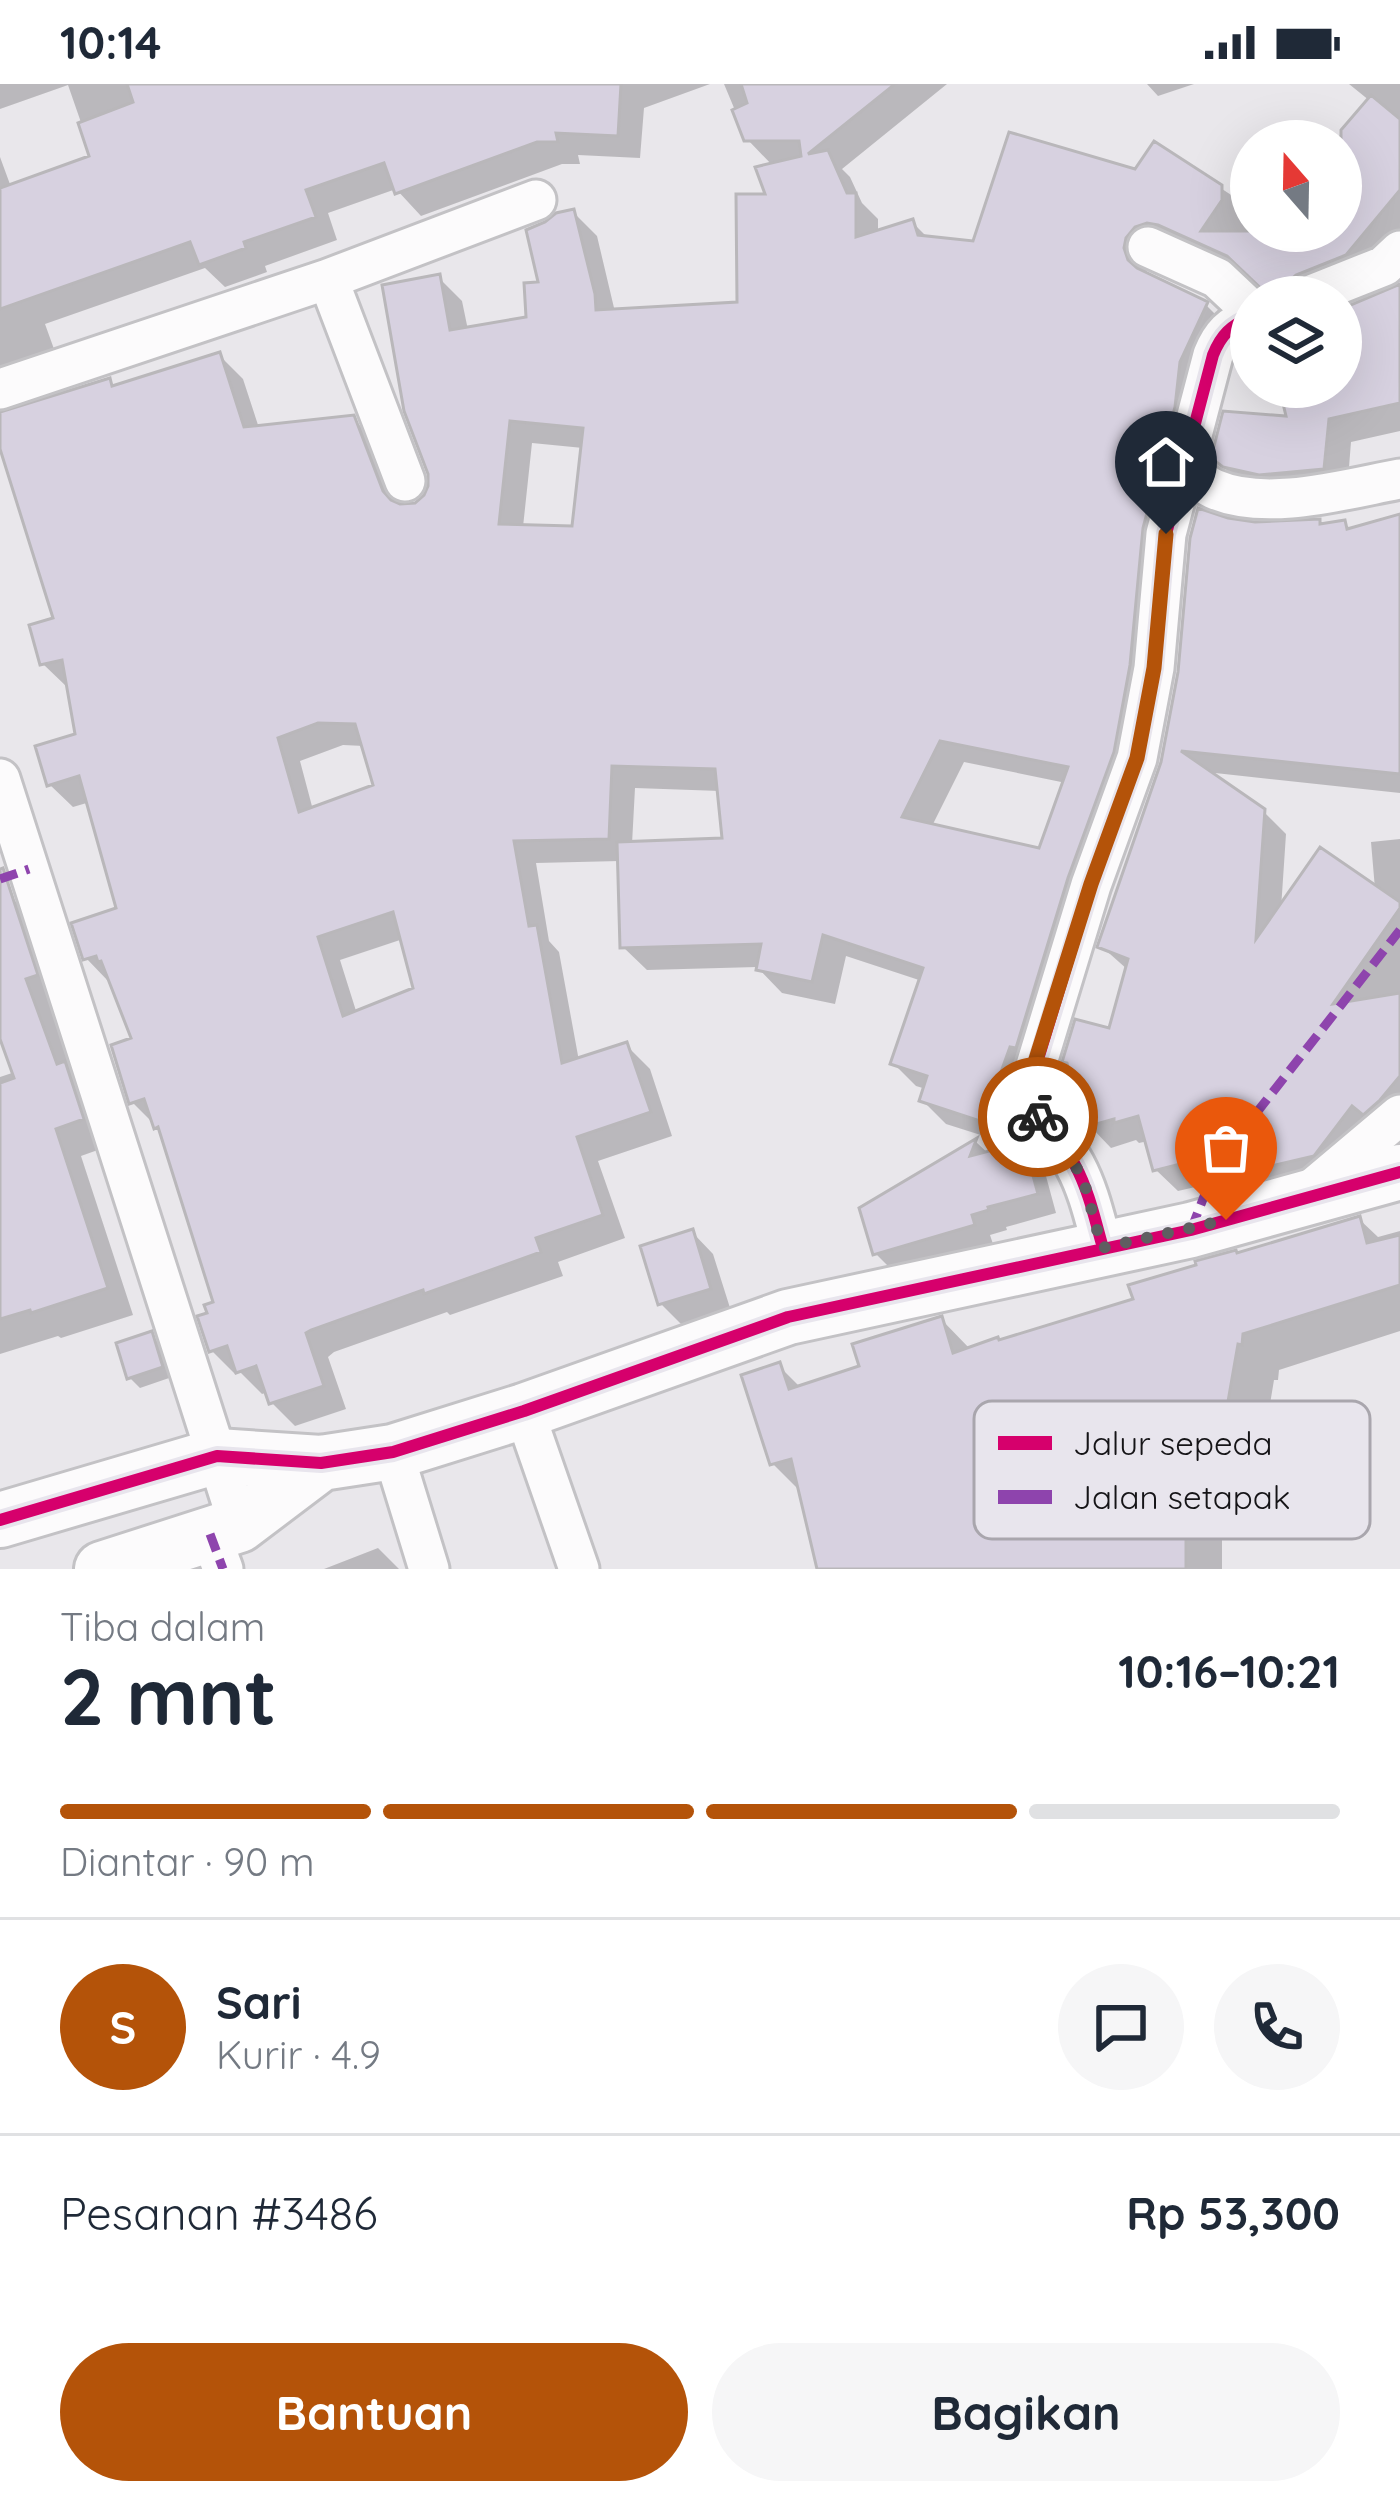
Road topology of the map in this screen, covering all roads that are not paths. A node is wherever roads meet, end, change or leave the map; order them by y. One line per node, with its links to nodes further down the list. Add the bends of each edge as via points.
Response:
1 (536, 200): 5 (street)
2 (1148, 247): 6 (street)
3 (1400, 251): 4 (street)
4 (1359, 276)
5 (328, 279): 8 (street); 11 (street)
6 (1230, 291)
7 (1230, 328): 9 (street)
8 (0, 389)
9 (1182, 467): 10 (street, via 1214,489 1250,496 1300,497); 17 (street, via 1137,758 1028,1092 1073,1160)
10 (1400, 478)
11 (405, 481)
12 (0, 779): 13 (street)
13 (14, 874): 20 (street)
14 (1400, 1115): 16 (street)
15 (1400, 1172): 16 (street)
16 (1298, 1201): 17 (street)
17 (1102, 1248): 18 (street, via 788,1317)
18 (524, 1411): 19 (street); 26 (street)
19 (393, 1452): 21 (street); 25 (street)
20 (217, 1456): 21 (street); 22 (street); 23 (street)
21 (321, 1463): 23 (street)
22 (0, 1520)
23 (224, 1543): 24 (street)
24 (102, 1569)
25 (429, 1569)
26 (579, 1569)

